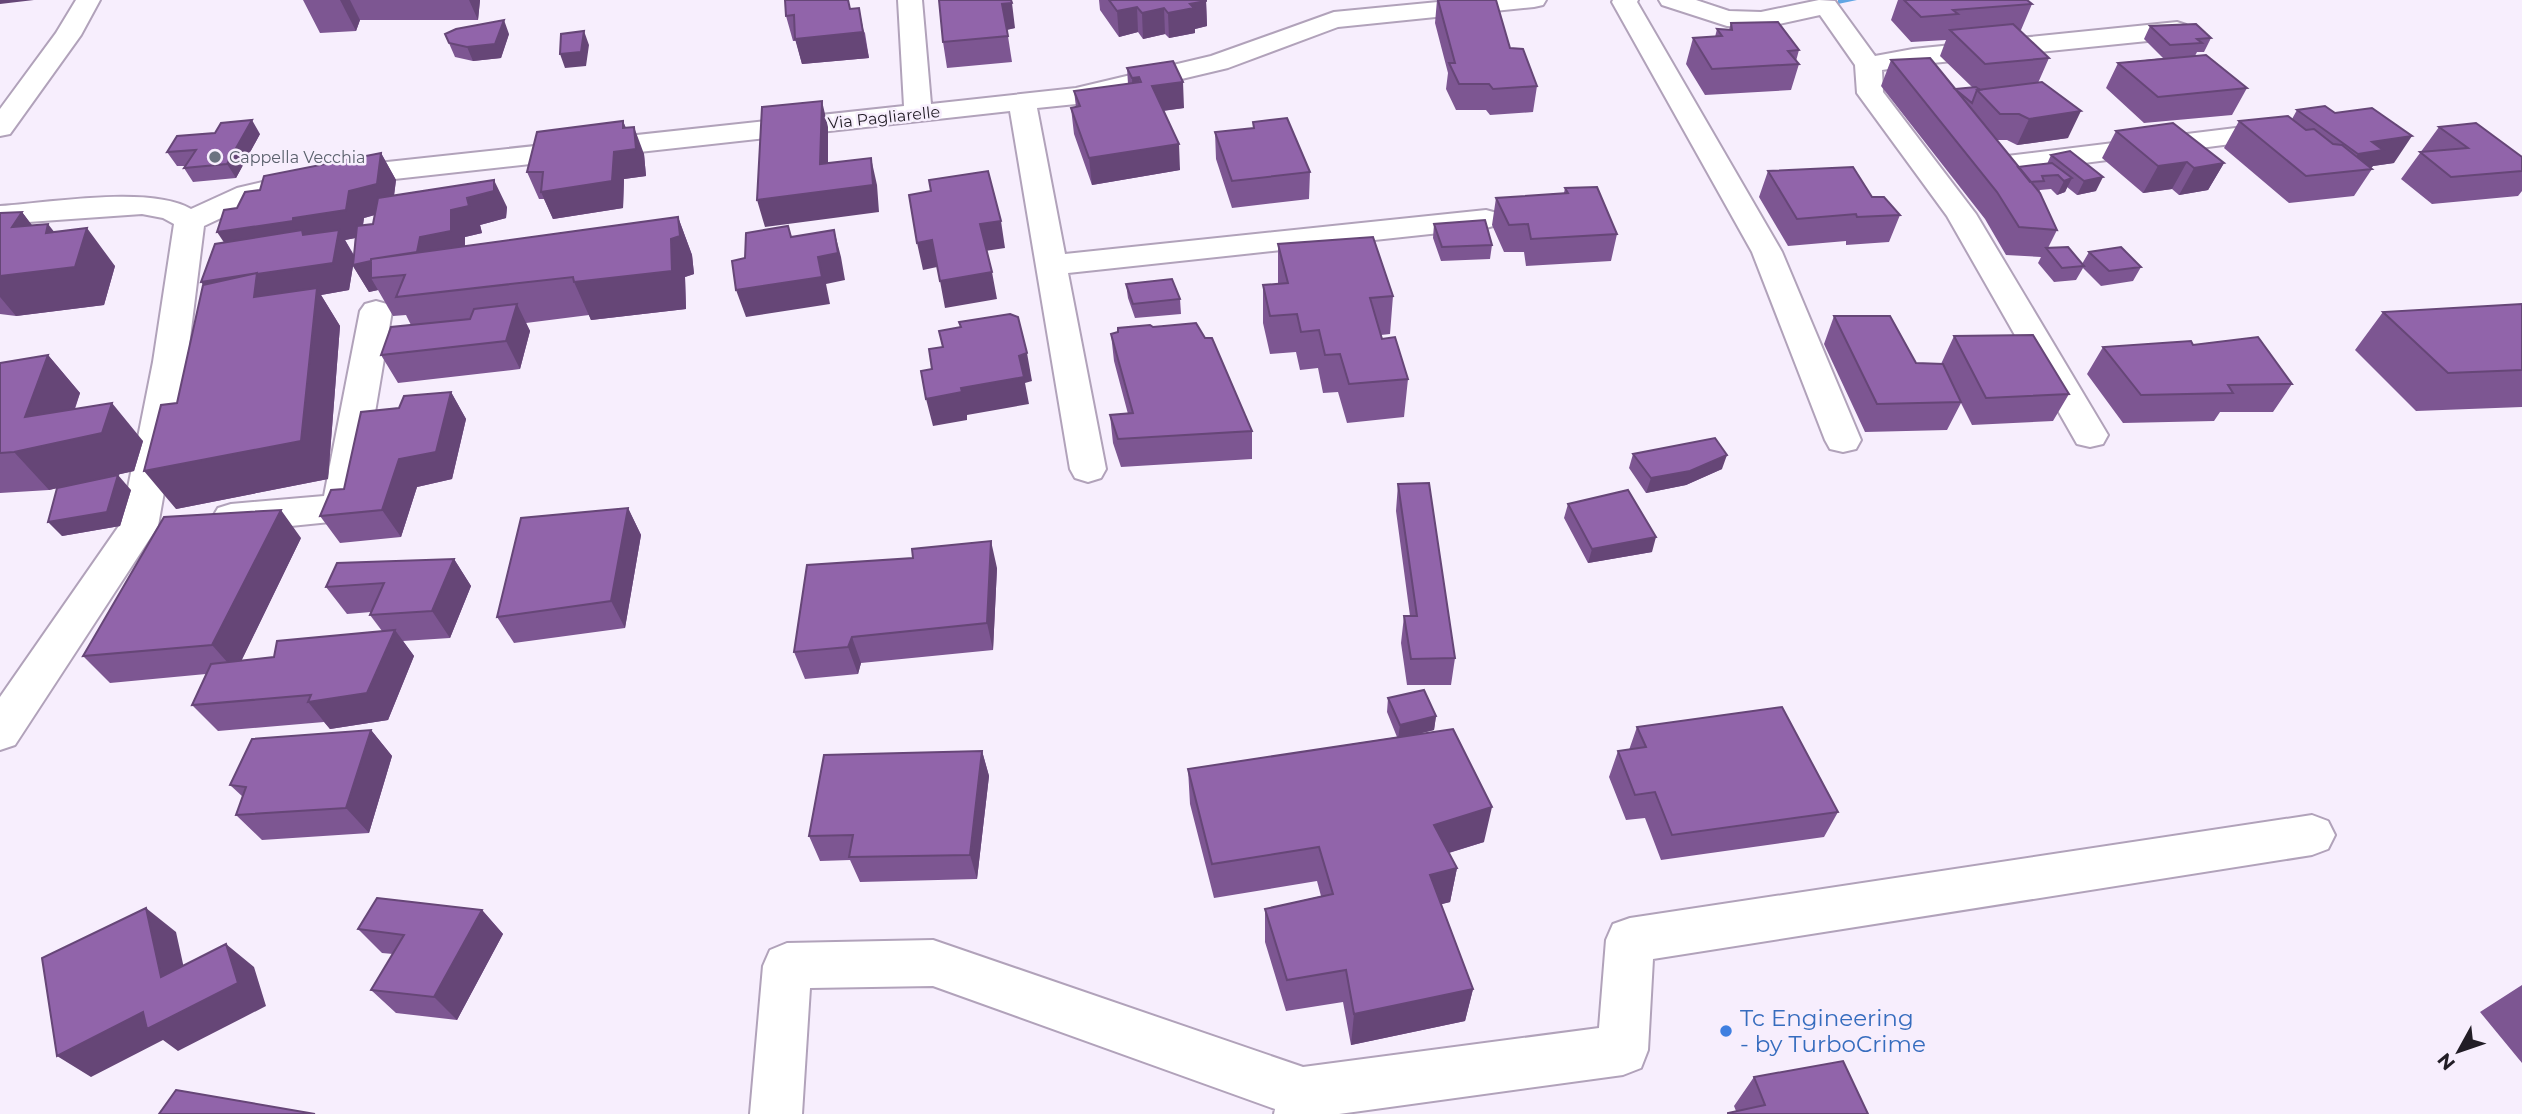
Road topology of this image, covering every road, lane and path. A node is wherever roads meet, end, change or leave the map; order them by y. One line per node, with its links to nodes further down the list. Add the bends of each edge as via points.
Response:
1 (89, 0): 12 (street)
2 (910, 0): 10 (street)
3 (1534, 0): 9 (street, Via Pagliarelle, via 1334,20 1219,62 1076,96)
4 (1626, 0): 20 (street, via 1623,2 1768,252)
5 (1671, 0): 7 (street, via 1727,18 1762,20 1826,6)
6 (2177, 30): 7 (street)
7 (1868, 65): 8 (street); 19 (street, via 1870,93 1961,214)
8 (1925, 83)
9 (1022, 102): 10 (street, Via Pagliarelle); 17 (street)
10 (918, 114): 16 (street, Via Pagliarelle, via 313,179 247,194)
11 (1963, 124): 13 (street, via 2000,165)
12 (0, 128)
13 (2252, 134)
14 (0, 215): 16 (street, via 142,205 172,210)
15 (1486, 219): 17 (street)
16 (190, 221): 22 (street, via 170,362)
17 (1051, 265): 21 (street)
18 (376, 311): 22 (street, via 340,508)
19 (2090, 435)
20 (1843, 440)
21 (1088, 469)
22 (139, 526): 23 (street)
23 (0, 732)
24 (2312, 835): 25 (street, via 1630,940 1623,1050)
25 (1301, 1103): 26 (street, via 933,963 788,966)
26 (776, 1114)

